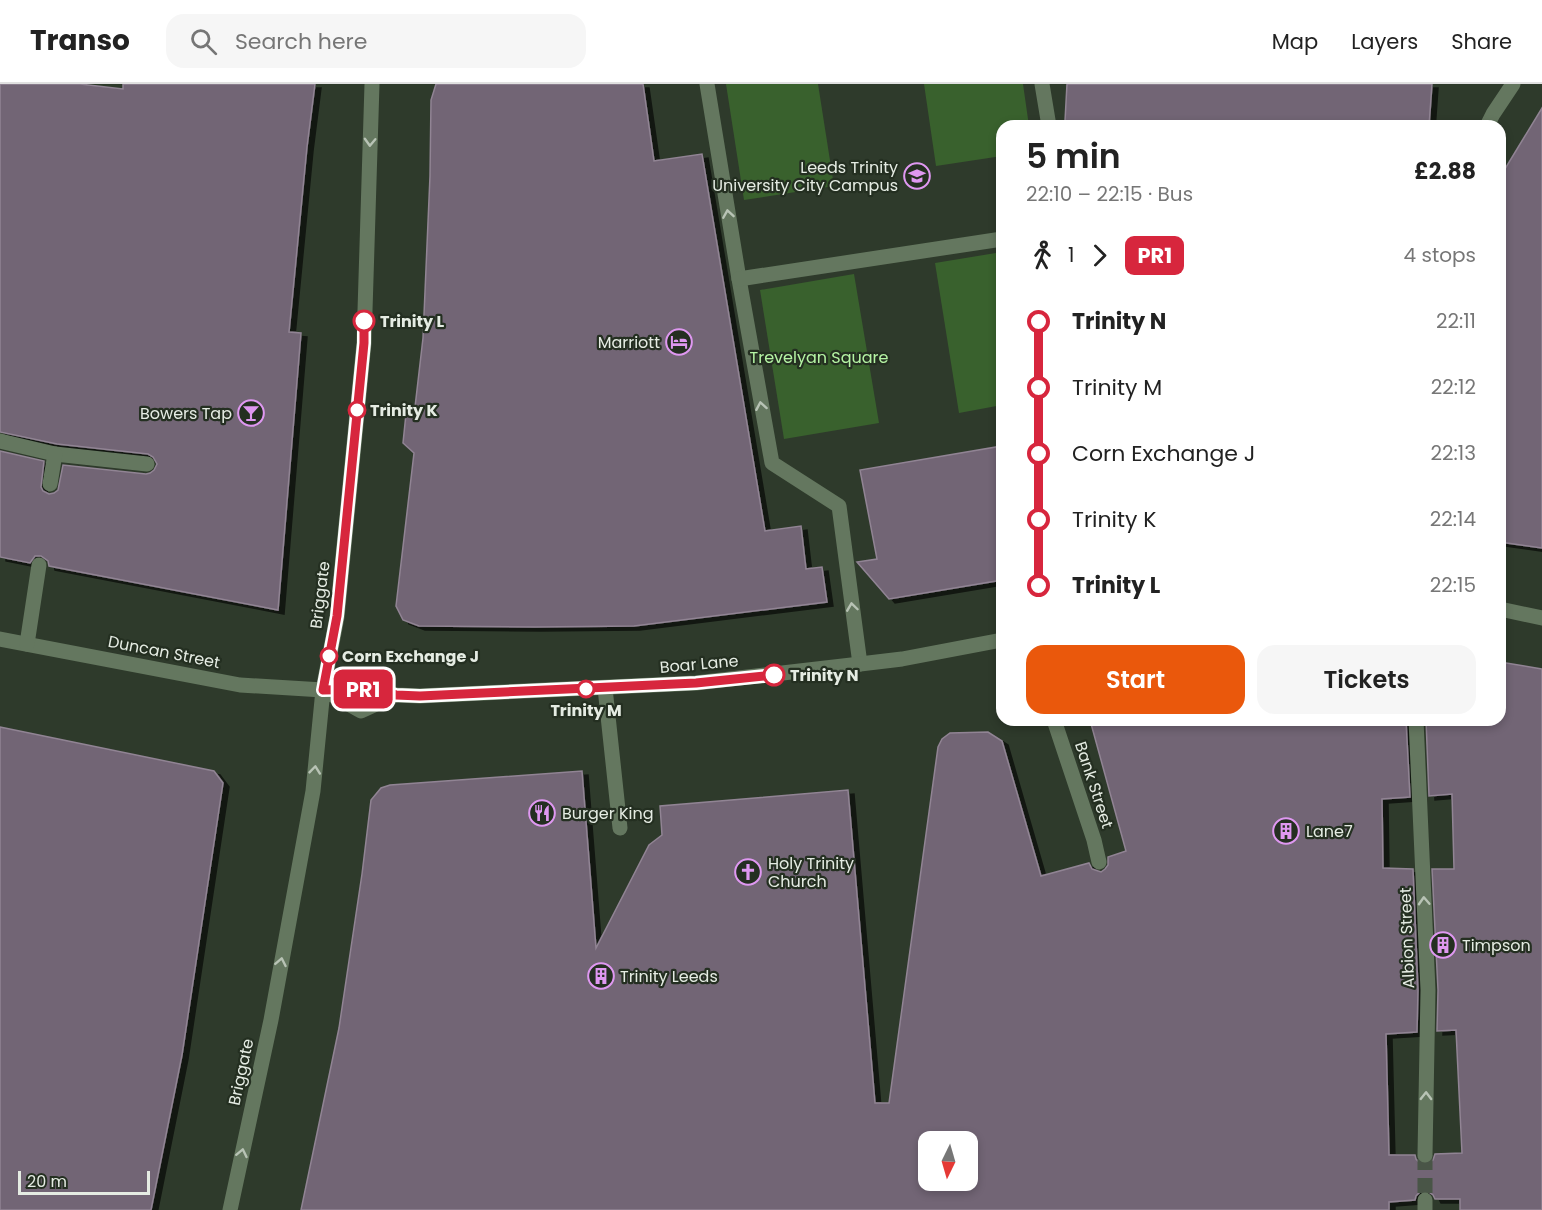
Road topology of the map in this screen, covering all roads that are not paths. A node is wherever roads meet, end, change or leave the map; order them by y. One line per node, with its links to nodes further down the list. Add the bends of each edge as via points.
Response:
1 (372, 84): 21 (street, Briggate, one-way to 21, via 364,343 337,616)
2 (707, 84): 8 (street, one-way to 2)
3 (1042, 84): 5 (street)
4 (1513, 84): 6 (street)
5 (1048, 120)
6 (1490, 120)
7 (996, 240): 8 (street, via 891,250)
8 (739, 279): 19 (street, one-way to 8, via 839,506 772,463)
9 (0, 441): 10 (street)
10 (55, 454): 11 (street); 12 (street)
11 (147, 464)
12 (50, 484)
13 (39, 565): 18 (street)
14 (1506, 610): 15 (street)
15 (1542, 618)
16 (0, 639): 18 (street, Duncan Street)
17 (996, 641): 19 (street, Boar Lane)
18 (27, 644): 21 (street, Duncan Street, via 240,685)
19 (860, 664): 20 (street, Boar Lane, via 696,683)
20 (605, 688): 22 (street, Boar Lane); 25 (street)
21 (323, 690): 22 (street, Boar Lane, via 371,689); 22 (street, Boar Lane, via 361,711); 28 (street, Briggate, one-way to 21, via 313,791)
22 (396, 695)
23 (1056, 726): 26 (street, Bank Street)
24 (1416, 726): 27 (street, Albion Street, one-way to 24, via 1428,990)
25 (620, 828)
26 (1099, 862)
27 (1425, 1155)
28 (230, 1210)

